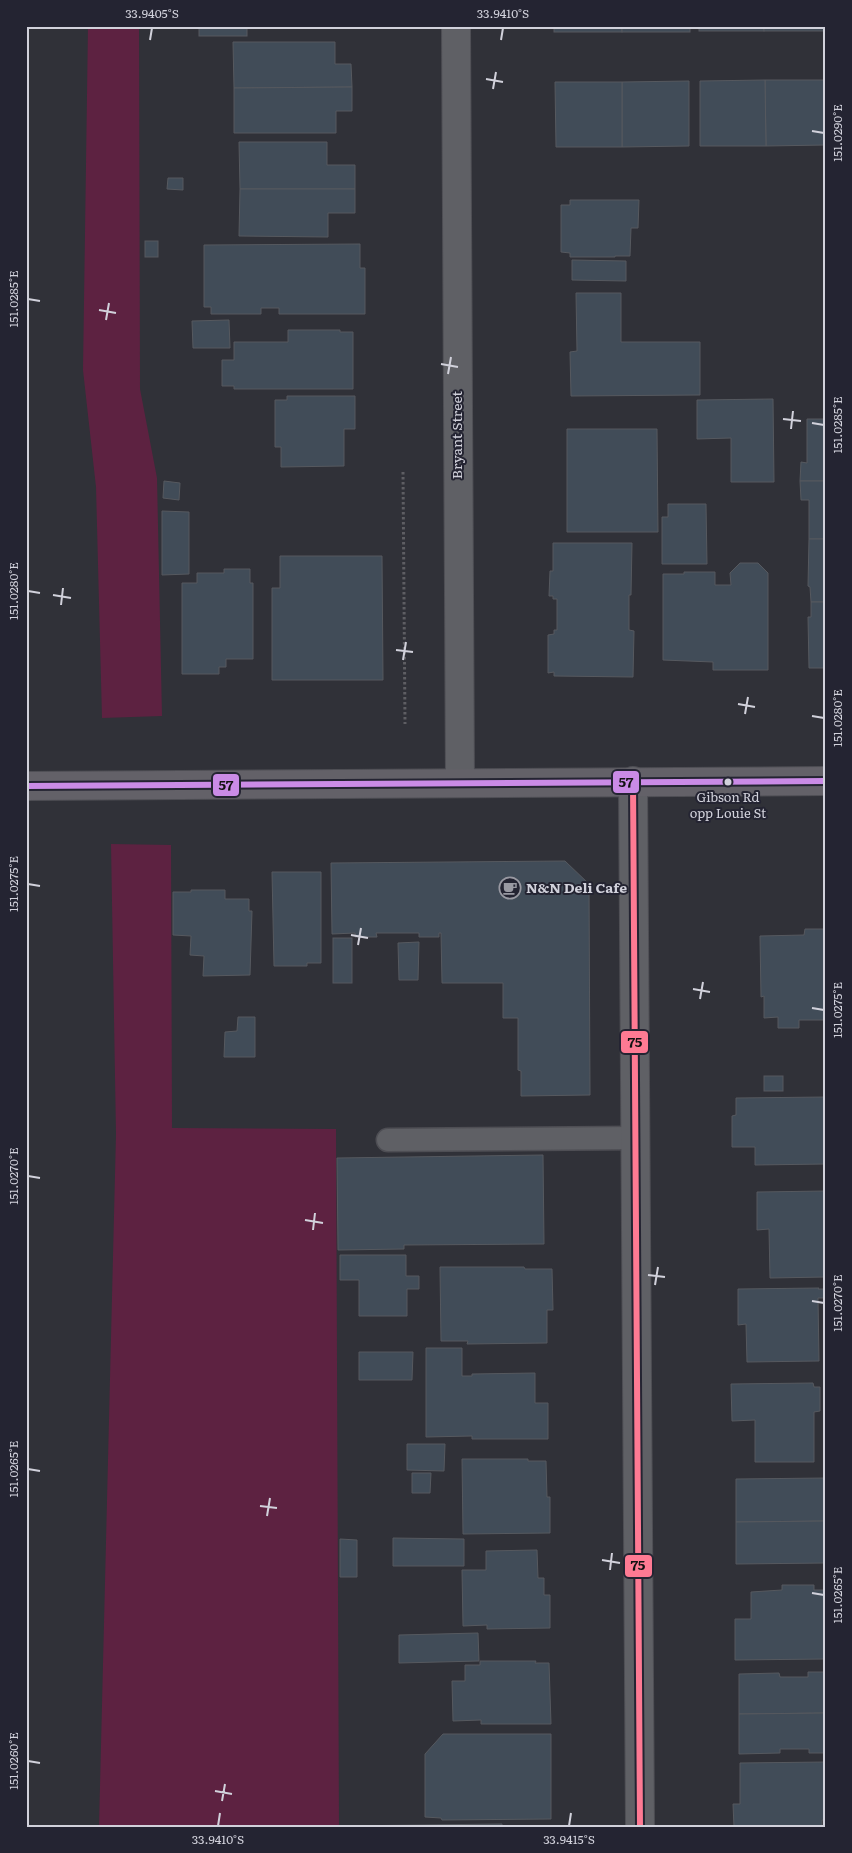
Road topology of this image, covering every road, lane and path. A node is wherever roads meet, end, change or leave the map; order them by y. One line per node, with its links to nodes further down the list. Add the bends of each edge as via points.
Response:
1 (456, 26): 6 (street, Bryant Street)
2 (403, 472): 3 (path)
3 (405, 724)
4 (826, 780): 5 (main road)
5 (633, 782): 6 (main road); 8 (street)
6 (460, 783): 7 (main road)
7 (26, 786)
8 (634, 1138): 9 (lane); 10 (street)
9 (388, 1140)
10 (640, 1827)

